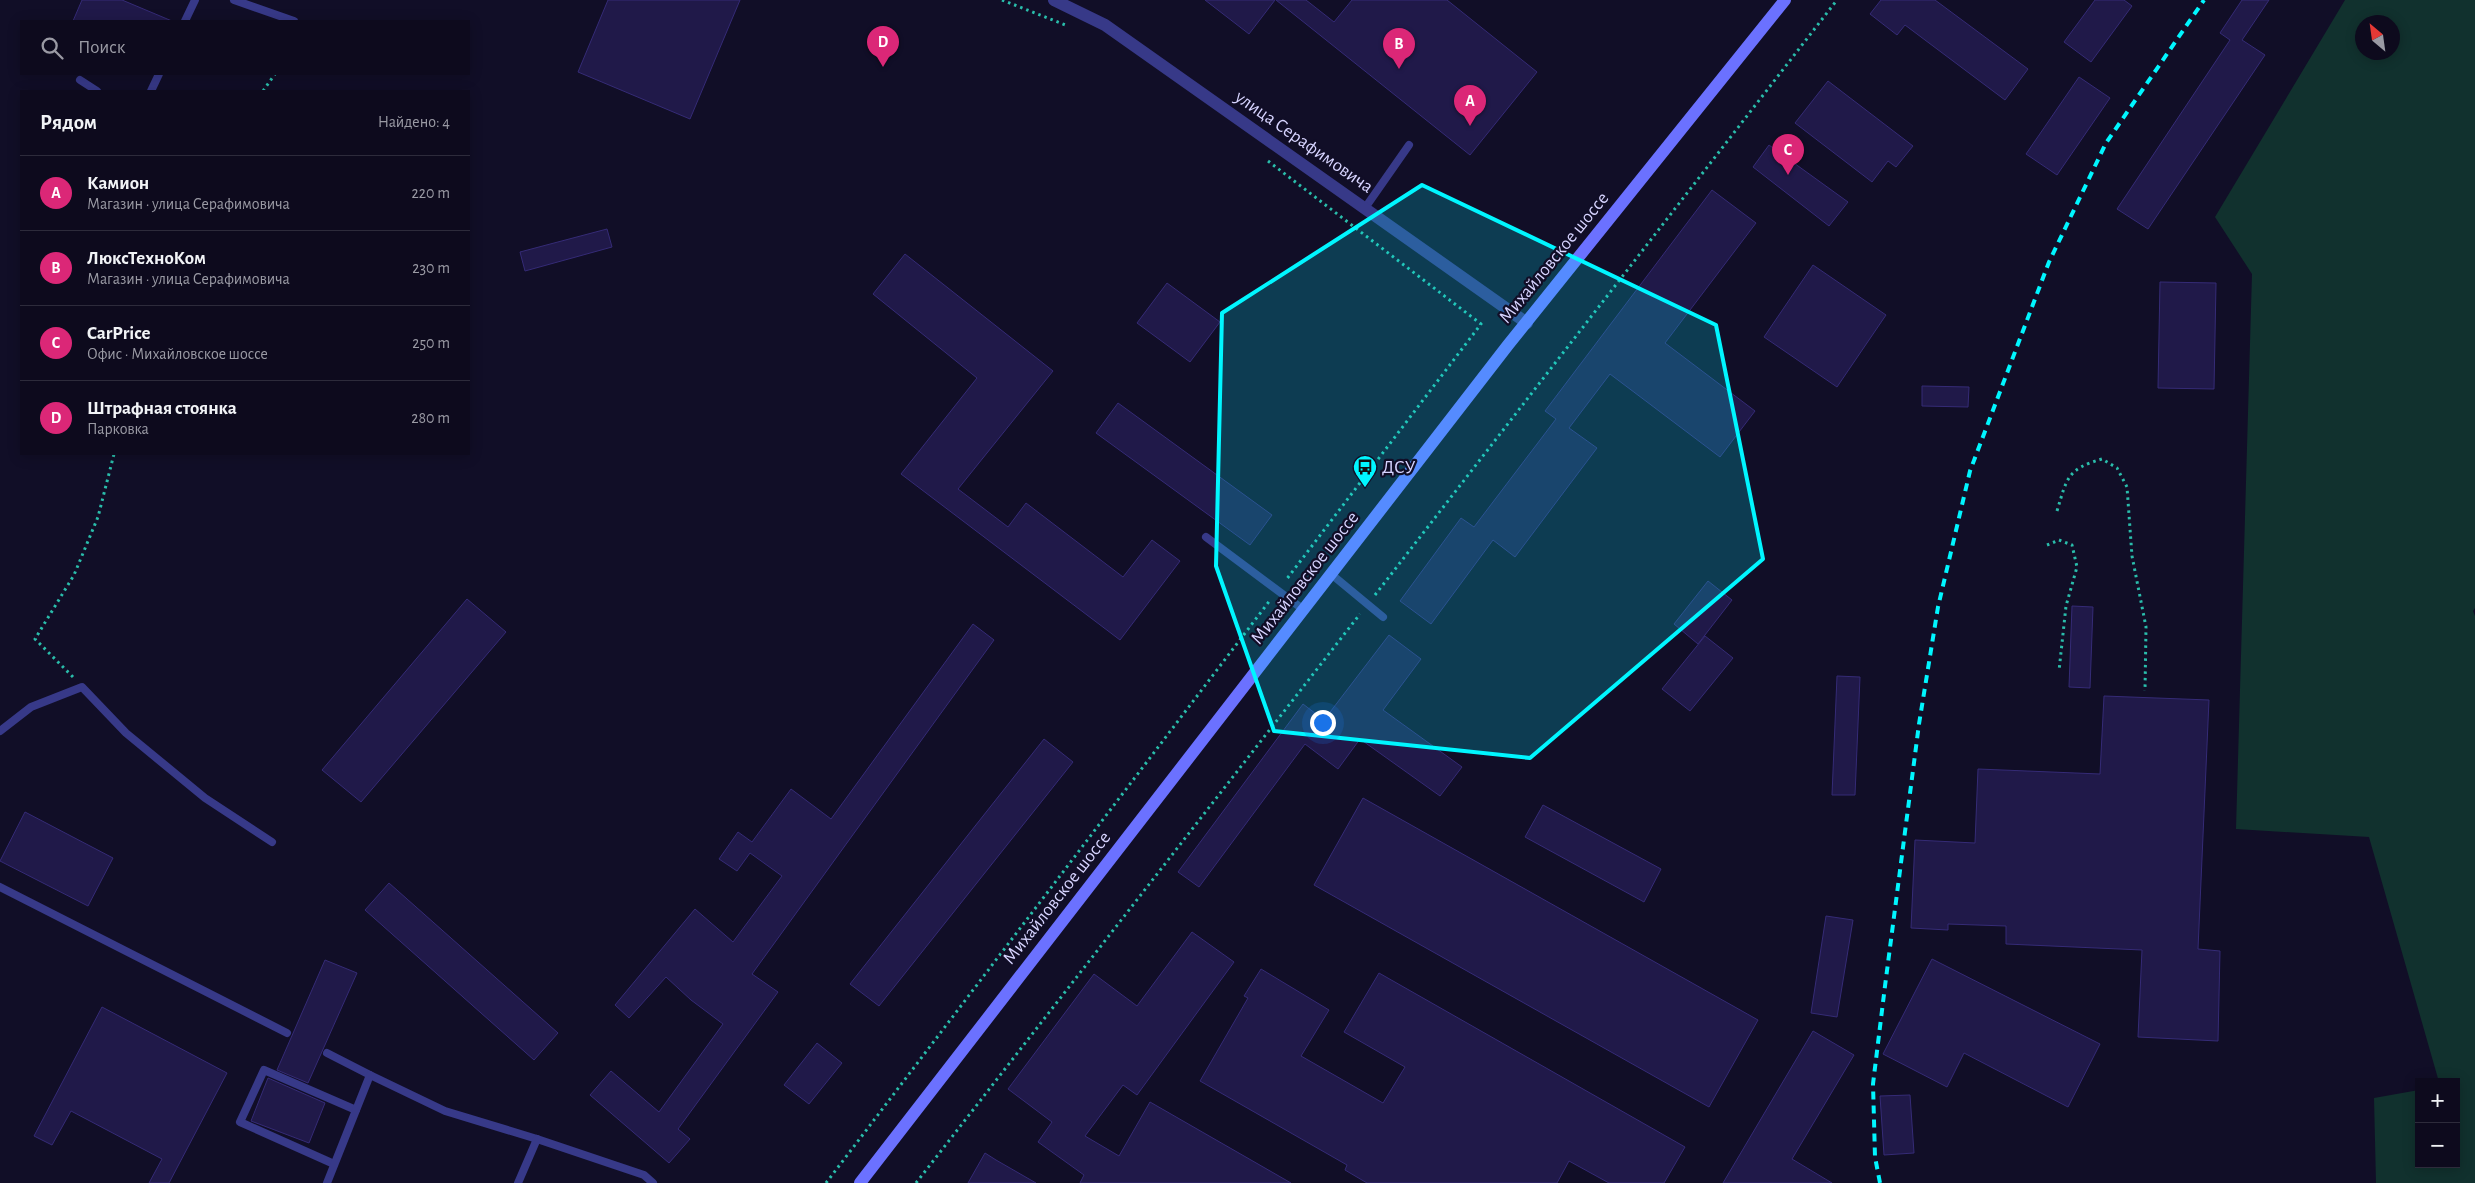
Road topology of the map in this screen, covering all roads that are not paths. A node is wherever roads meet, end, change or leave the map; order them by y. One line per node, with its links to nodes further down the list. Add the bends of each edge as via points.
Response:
1 (195, 0): 5 (lane)
2 (234, 0): 6 (lane)
3 (1054, 0): 12 (street, улица Серафимовича, via 1105,25)
4 (1785, 0): 13 (main road, Михайловское шоссе)
5 (185, 20)
6 (291, 20)
7 (159, 75): 10 (lane)
8 (80, 80): 9 (lane)
9 (95, 90)
10 (152, 90)
11 (1409, 146): 12 (lane)
12 (1365, 208): 13 (street, улица Серафимовича)
13 (1527, 323): 15 (main road, Михайловское шоссе)
14 (1206, 537): 16 (lane)
15 (1331, 574): 16 (main road, Михайловское шоссе); 17 (lane)
16 (1304, 610): 30 (main road, Михайловское шоссе)
17 (1383, 617)
18 (0, 731): 19 (lane, via 31,708 82,687 126,733 204,798)
19 (272, 842)
20 (0, 887): 21 (lane)
21 (287, 1033)
22 (327, 1053): 23 (lane)
23 (370, 1075): 24 (lane); 25 (lane, via 445,1111)
24 (356, 1110): 26 (lane); 26 (lane, via 264,1070 240,1122)
25 (537, 1139): 28 (lane); 29 (lane, via 644,1175)
26 (334, 1164): 27 (lane)
27 (327, 1183)
28 (518, 1183)
29 (653, 1183)
30 (860, 1183)

